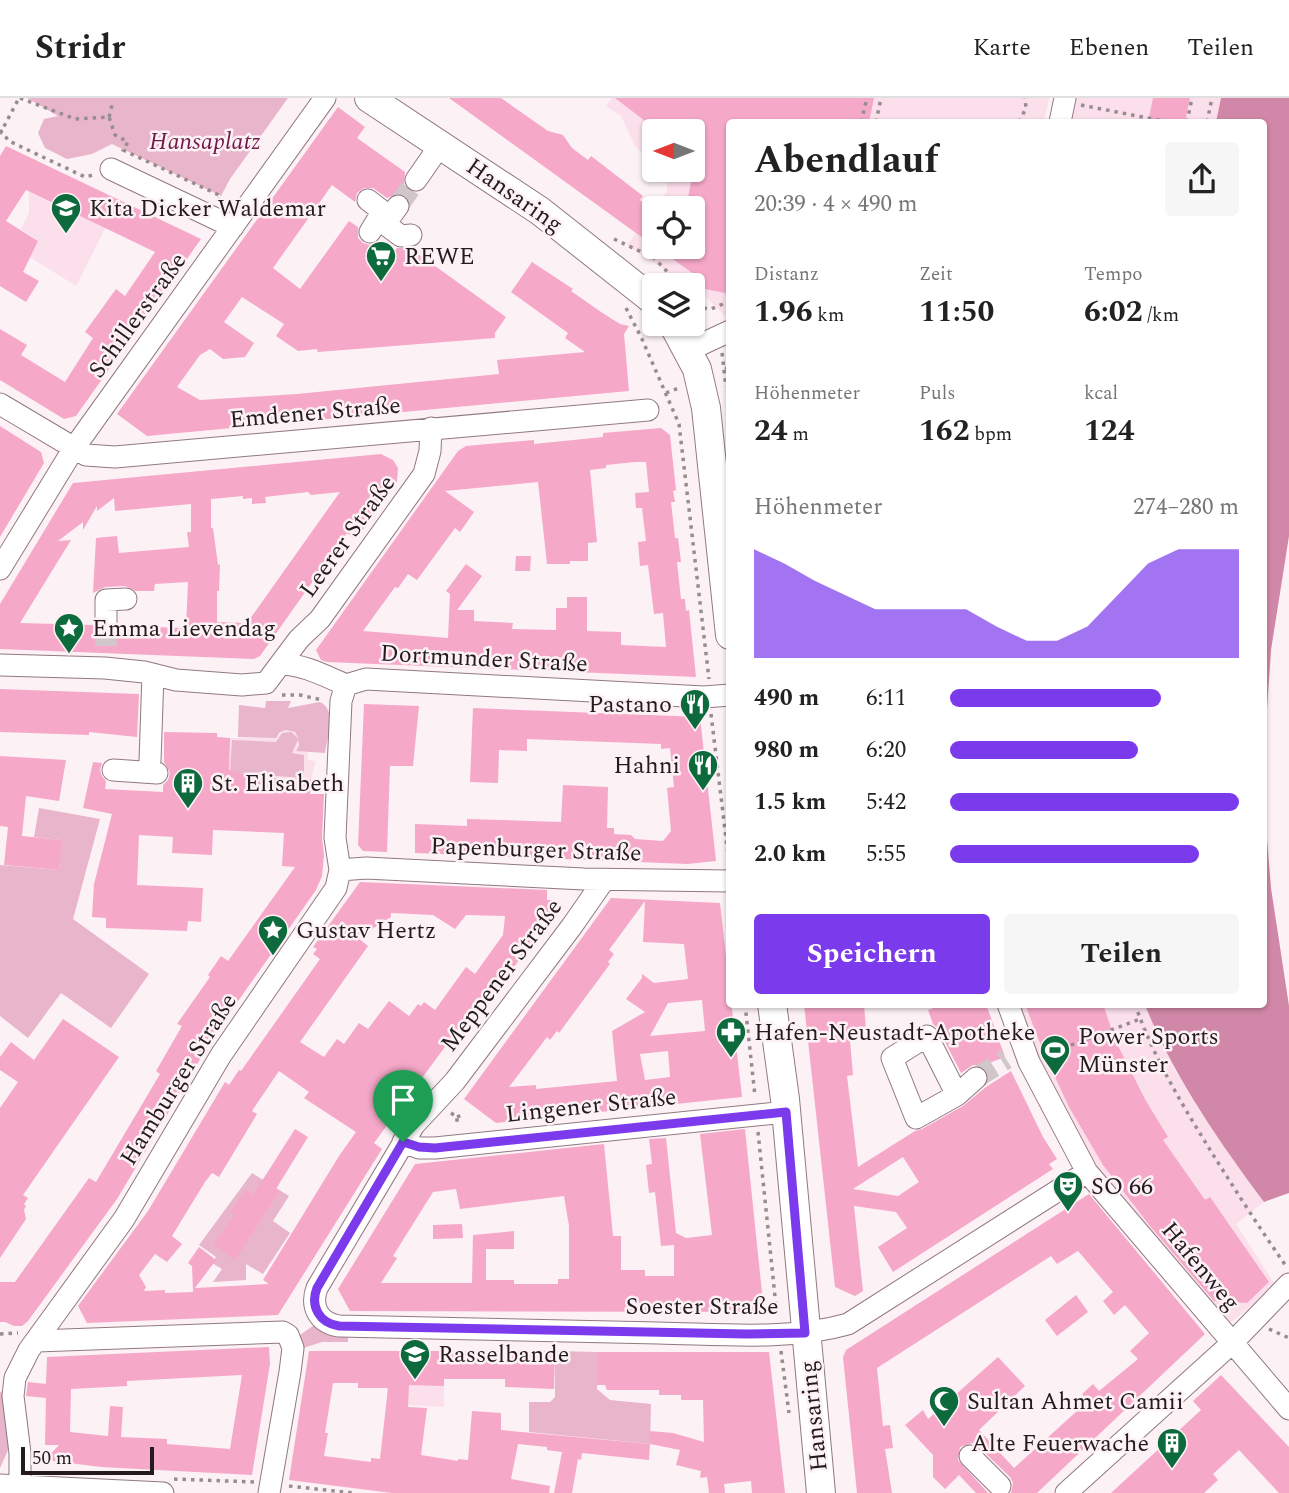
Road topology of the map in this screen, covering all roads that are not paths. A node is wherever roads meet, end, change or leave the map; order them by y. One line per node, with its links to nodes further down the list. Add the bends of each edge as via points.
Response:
1 (326, 98): 8 (street, Schillerstraße)
2 (369, 98): 3 (main road, Hansaring)
3 (441, 144): 5 (street); 11 (main road, Hansaring, via 540,211)
4 (111, 169): 8 (street)
5 (416, 180)
6 (368, 200): 7 (street, via 390,217)
7 (398, 206)
8 (233, 227): 18 (street, Schillerstraße)
9 (370, 232): 10 (street, via 378,219 401,236)
10 (411, 235)
11 (642, 292)
12 (726, 333): 14 (street)
13 (680, 336): 14 (main road)
14 (689, 350): 20 (main road, via 707,414)
15 (0, 404): 18 (street, Emdener Straße)
16 (648, 410): 17 (street, Emdener Straße)
17 (431, 428): 18 (street, Emdener Straße, via 115,457 86,455); 23 (street, Leerer Straße, via 424,474)
18 (74, 448): 19 (street, Schillerstraße)
19 (0, 569)
20 (726, 597)
21 (126, 599): 22 (street, via 106,600)
22 (106, 625)
23 (282, 664): 25 (street, via 260,685 176,680); 26 (street, via 295,664)
24 (0, 665): 25 (street, via 106,661)
25 (153, 674): 28 (street, via 153,767)
26 (346, 685): 27 (street, Dortmunder Straße, via 366,679); 29 (street, via 341,701 335,838)
27 (726, 695)
28 (113, 769)
29 (340, 870): 30 (street, Papenburger Straße); 42 (street, Hamburger Straße, via 336,888 221,1055 129,1210)
30 (604, 880): 31 (street, Papenburger Straße); 37 (street, Meppener Straße, via 455,1081)
31 (726, 881)
32 (773, 1008): 36 (main road, Hansaring)
33 (1009, 1008): 38 (street, Hafenweg, via 1019,1056)
34 (976, 1078): 35 (street)
35 (957, 1095)
36 (786, 1112): 37 (street, Lingener Straße, via 435,1148); 41 (main road, Hansaring)
37 (403, 1142): 40 (street, Meppener Straße, via 317,1288 314,1305)
38 (1087, 1172): 41 (street, Soester Straße, via 848,1324); 43 (street, Hafenweg)
39 (1289, 1284): 43 (street)
40 (318, 1314): 41 (street, Soester Straße, via 339,1326)
41 (792, 1333): 51 (main road, Hansaring)
42 (37, 1341): 44 (street, Hamburger Straße); 50 (street, via 288,1335 293,1348)
43 (1232, 1343): 45 (street, Hafenweg); 52 (street)
44 (7, 1377): 47 (street, Hamburger Straße, via 20,1453)
45 (1289, 1409)
46 (970, 1456): 49 (street)
47 (10, 1485): 48 (street)
48 (164, 1486)
49 (1000, 1486)
50 (269, 1488)
51 (821, 1493)
52 (1066, 1493)

